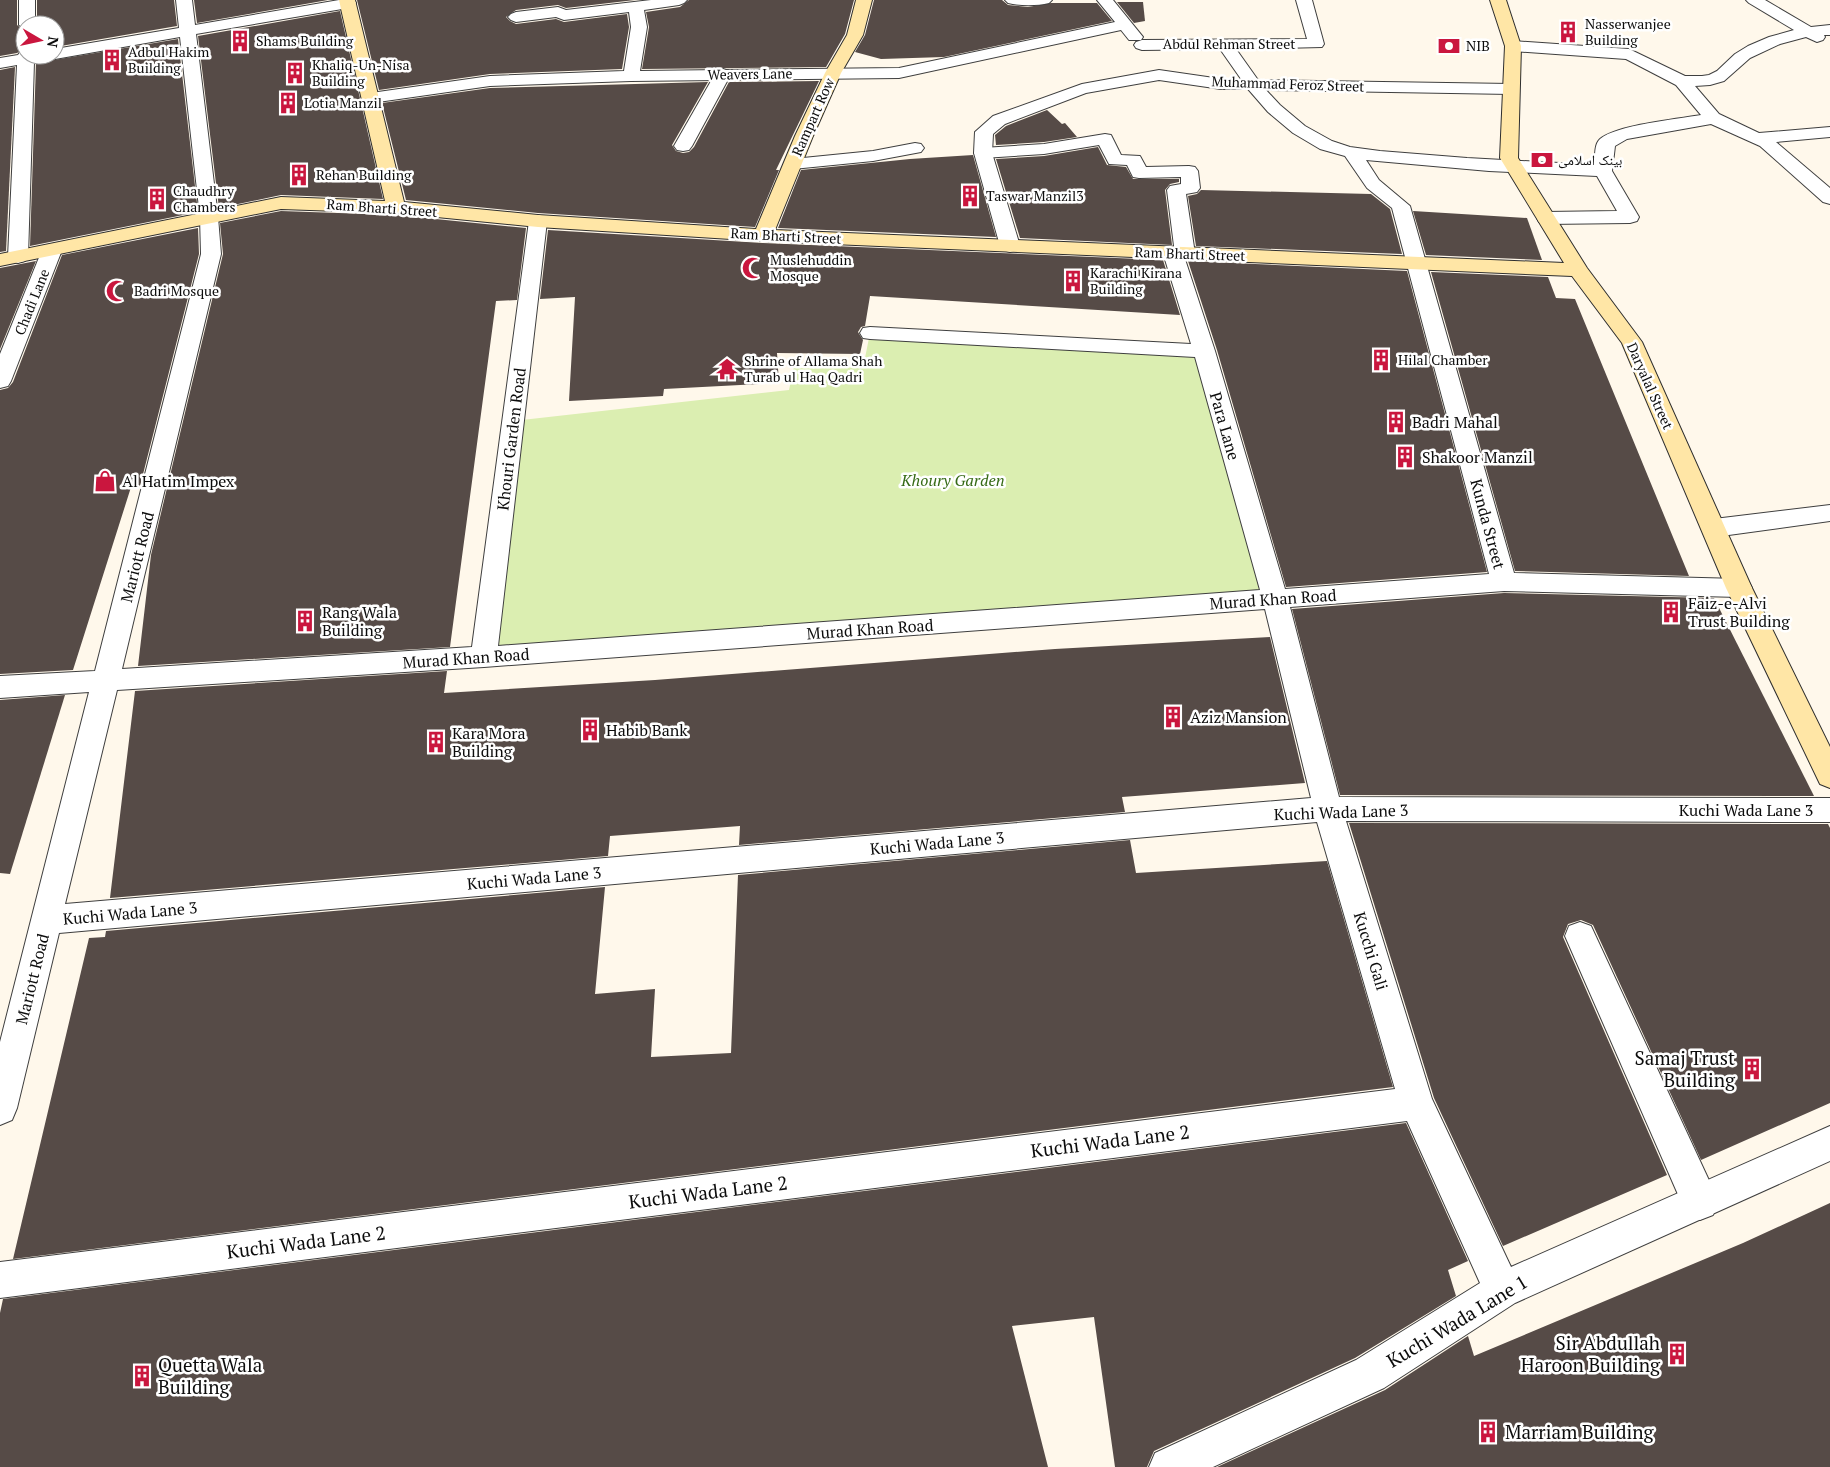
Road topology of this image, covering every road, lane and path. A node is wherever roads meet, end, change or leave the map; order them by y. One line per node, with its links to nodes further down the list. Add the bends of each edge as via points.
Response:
1 (27, 0): 14 (street)
2 (184, 0): 18 (street, Mariott Road)
3 (679, 0): 13 (street)
4 (864, 0): 28 (street, Rampart Row, via 855,35)
5 (1013, 0): 6 (street)
6 (1044, 0)
7 (1104, 0): 16 (street)
8 (1304, 0): 20 (street, Abdul Rehman Street, via 1316,44)
9 (1498, 0): 23 (street, Daryalal Street)
10 (1754, 0): 19 (street)
11 (347, 2): 18 (street); 35 (street)
12 (609, 5): 13 (street); 15 (street, via 564,15 558,12)
13 (636, 7): 31 (street, via 639,27)
14 (27, 15)
15 (516, 18)
16 (1125, 26): 21 (street); 28 (street, Weavers Lane, via 899,73)
17 (1830, 30): 19 (street)
18 (188, 31): 24 (street); 48 (street, Mariott Road)
19 (1807, 31): 22 (street); 32 (street, via 1744,55 1713,79)
20 (1224, 44): 21 (street, Abdul Rehman Street); 33 (street)
21 (1142, 45): 30 (street)
22 (1830, 45)
23 (1513, 46): 32 (street, via 1629,54); 34 (street, Daryalal Street)
24 (65, 52)
25 (15, 60): 26 (street)
26 (0, 63)
27 (25, 65): 55 (street)
28 (833, 72): 29 (street, Weavers Lane); 43 (street, Rampart Row)
29 (723, 74): 31 (street, Weavers Lane); 39 (street)
30 (1159, 74): 33 (street, Muhammad Feroz Street, via 1221,84); 42 (street, Muhammad Feroz Street, via 1082,89 999,120 984,132)
31 (632, 76): 35 (street, Weavers Lane, via 490,81)
32 (1682, 81): 36 (street)
33 (1252, 85): 34 (street, Muhammad Feroz Street); 41 (street, via 1278,114 1316,140)
34 (1511, 90): 44 (street, Daryalal Street, via 1509,158)
35 (371, 98): 47 (street)
36 (1713, 118): 38 (street); 45 (street, via 1622,134 1606,143)
37 (1830, 132): 38 (street)
38 (1757, 138): 46 (street, via 1766,142)
39 (683, 146)
40 (915, 148): 43 (street)
41 (1351, 152): 44 (street); 56 (street, Kunda Street, via 1373,184 1401,206)
42 (983, 153): 52 (street, Muhammad Feroz Street); 54 (street, Para Lane, via 1044,149 1105,139 1115,160 1134,160 1139,173 1189,171 1191,188 1176,190)
43 (793, 164): 51 (street, Rampart Row)
44 (1515, 168): 45 (street); 49 (street, Daryalal Street)
45 (1602, 171): 49 (street, via 1630,217)
46 (1830, 198)
47 (396, 207): 48 (street, Ram Bharti Street, via 281,202); 50 (street, Ram Bharti Street)
48 (210, 217): 53 (street, Ram Bharti Street); 67 (street, Mariott Road, via 211,254)
49 (1546, 218): 57 (street, Daryalal Street)
50 (538, 221): 51 (street, Ram Bharti Street); 66 (street, Khouri Garden Road)
51 (763, 235): 52 (street, Ram Bharti Street)
52 (1010, 246): 54 (street, Ram Bharti Street)
53 (52, 250): 55 (street, Ram Bharti Street); 60 (street, Chadi Lane)
54 (1179, 253): 56 (street, Ram Bharti Street); 59 (street, Para Lane)
55 (9, 259)
56 (1418, 264): 57 (street, Ram Bharti Street); 63 (street, Kunda Street)
57 (1578, 270): 62 (street, Daryalal Street, via 1632,342)
58 (870, 333): 59 (street)
59 (1204, 351): 65 (street, Para Lane)
60 (0, 381)
61 (1830, 513): 62 (street)
62 (1714, 528): 64 (street, Daryalal Street)
63 (1504, 582): 64 (street, Murad Khan Road); 65 (street, Murad Khan Road)
64 (1739, 588): 69 (street, Daryalal Street)
65 (1275, 599): 66 (street, Murad Khan Road); 70 (street, Kucchi Gali)
66 (484, 657): 67 (street, Murad Khan Road)
67 (107, 682): 68 (street, Murad Khan Road); 72 (street, Mariott Road)
68 (0, 687)
69 (1830, 776)
70 (1328, 809): 71 (street, Kuchi Wada Lane 3); 72 (street, Kuchi Wada Lane 3); 74 (street, Kucchi Gali)
71 (1830, 810)
72 (46, 920): 75 (street, Mariott Road)
73 (1580, 936): 77 (street)
74 (1416, 1103): 78 (street, Kuchi Wada Lane 2); 79 (street, Kucchi Gali)
75 (0, 1108)
76 (1830, 1143): 77 (street, Kuchi Wada Lane 1)
77 (1700, 1202): 79 (street, Kuchi Wada Lane 1)
78 (0, 1280)
79 (1502, 1290): 80 (street, Kuchi Wada Lane 1, via 1370,1374)
80 (1169, 1467)

